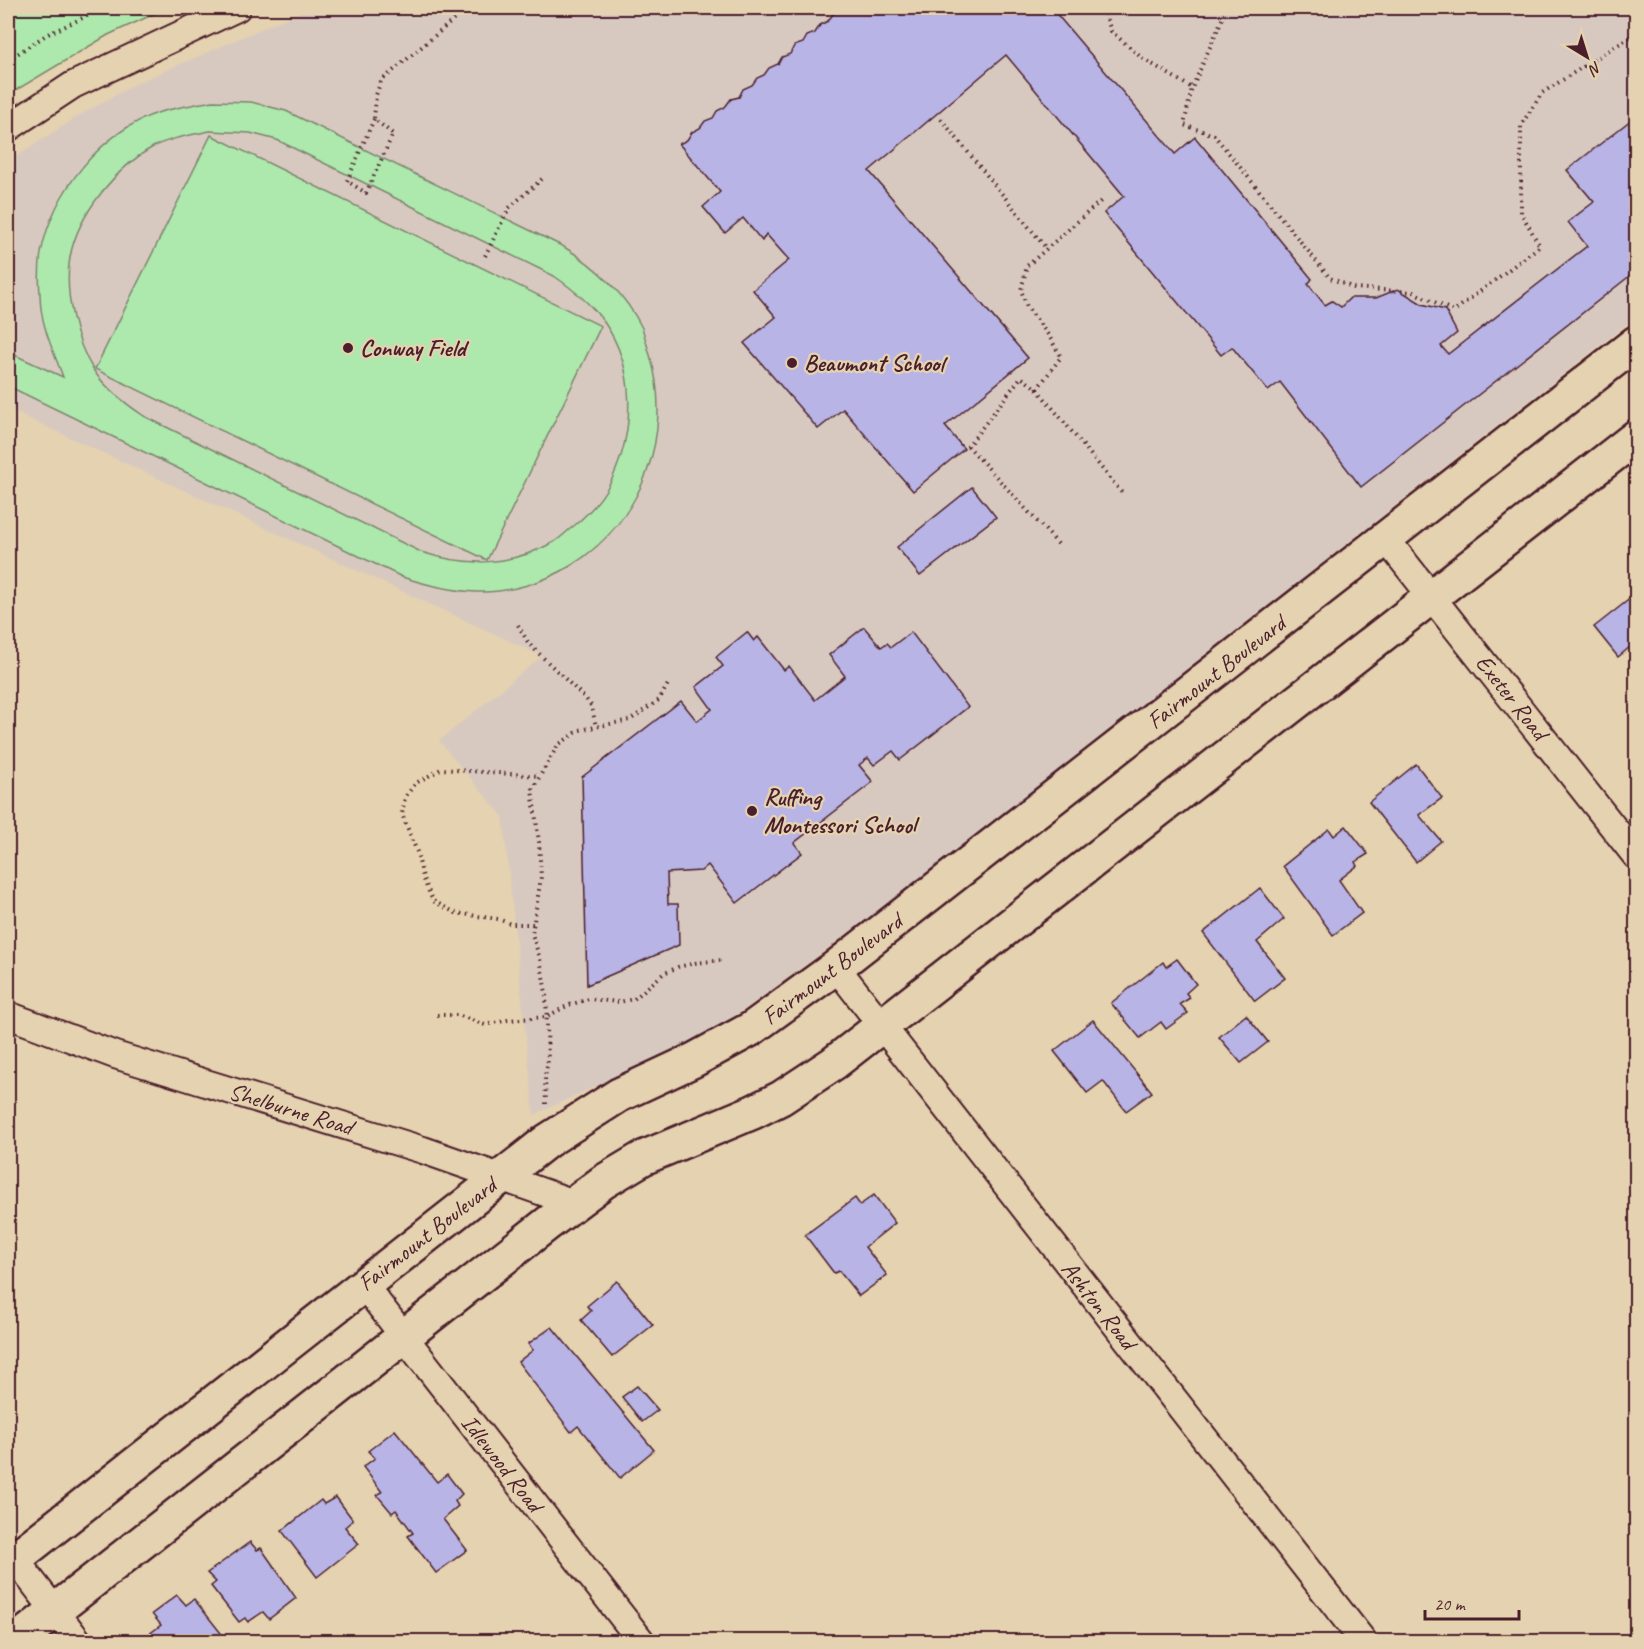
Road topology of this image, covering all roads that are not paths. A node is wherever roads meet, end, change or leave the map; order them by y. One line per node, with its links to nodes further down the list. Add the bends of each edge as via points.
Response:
1 (237, 8): 2 (street, via 73,85)
2 (8, 128)
3 (1636, 343): 5 (main road, Fairmount Boulevard)
4 (1636, 437): 6 (main road)
5 (1386, 539): 6 (street, Exeter Road); 8 (main road, Fairmount Boulevard)
6 (1433, 597): 7 (street, Exeter Road); 10 (main road)
7 (1636, 856)
8 (836, 967): 10 (street, Ashton Road); 11 (main road, Fairmount Boulevard, via 751,1029 619,1095)
9 (8, 1015): 11 (street, Shelburne Road, via 115,1055)
10 (881, 1027): 12 (main road, via 781,1098 643,1158); 20 (street, Ashton Road)
11 (500, 1177): 12 (street, Shelburne Road); 13 (main road, Fairmount Boulevard)
12 (574, 1203): 14 (main road)
13 (363, 1284): 14 (street, Idlewood Road); 15 (main road, Fairmount Boulevard)
14 (404, 1336): 16 (main road); 19 (street, Idlewood Road)
15 (11, 1561): 16 (street)
16 (55, 1610): 17 (main road); 18 (street)
17 (15, 1641)
18 (79, 1641)
19 (642, 1641)
20 (1364, 1641)

